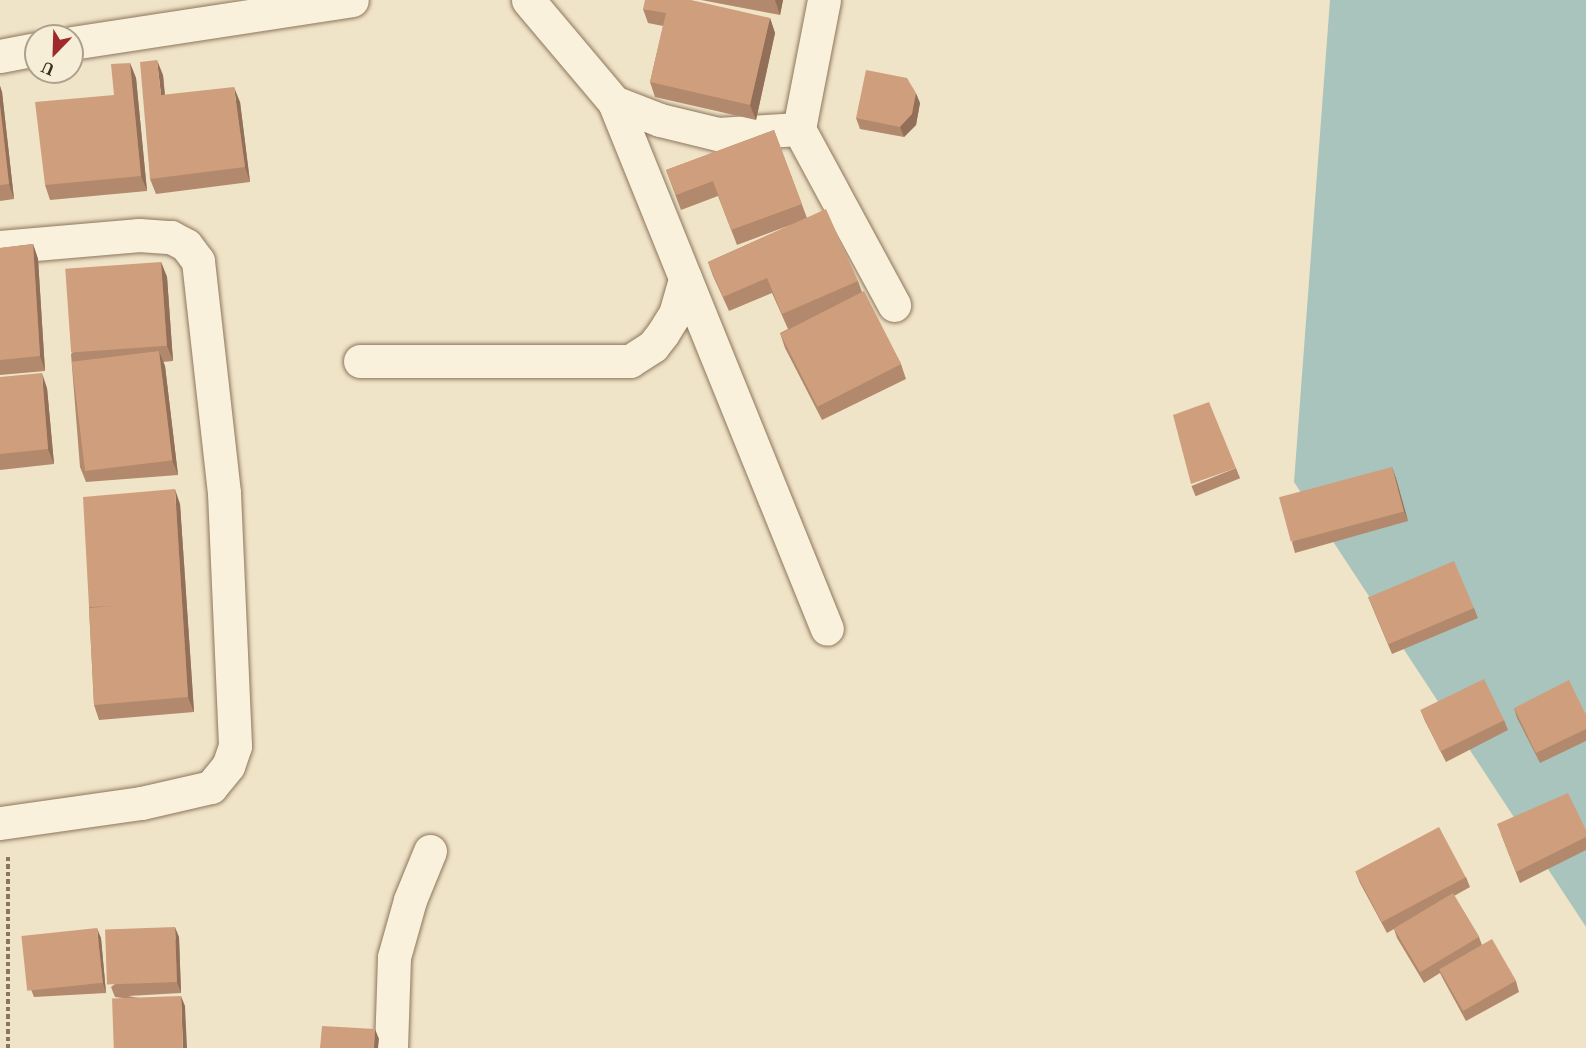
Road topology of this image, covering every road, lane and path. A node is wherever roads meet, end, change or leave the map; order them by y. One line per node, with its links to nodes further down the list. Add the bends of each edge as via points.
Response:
1 (352, 0): 4 (street)
2 (528, 0): 7 (street)
3 (824, 0): 8 (street)
4 (84, 41)
5 (24, 51): 6 (street)
6 (0, 56)
7 (614, 102): 8 (street, via 660,120 718,134); 10 (street)
8 (799, 129): 11 (street)
9 (0, 248): 14 (street, via 139,235 171,237 186,245 198,261 224,493 235,746 228,766 211,787 141,803)
10 (685, 278): 12 (street, via 675,314 663,333 653,346 630,361); 13 (street)
11 (894, 305)
12 (360, 362)
13 (827, 629)
14 (4, 823): 16 (path)
15 (430, 851): 17 (street, via 410,900 394,957)
16 (8, 1048)
17 (391, 1048)

